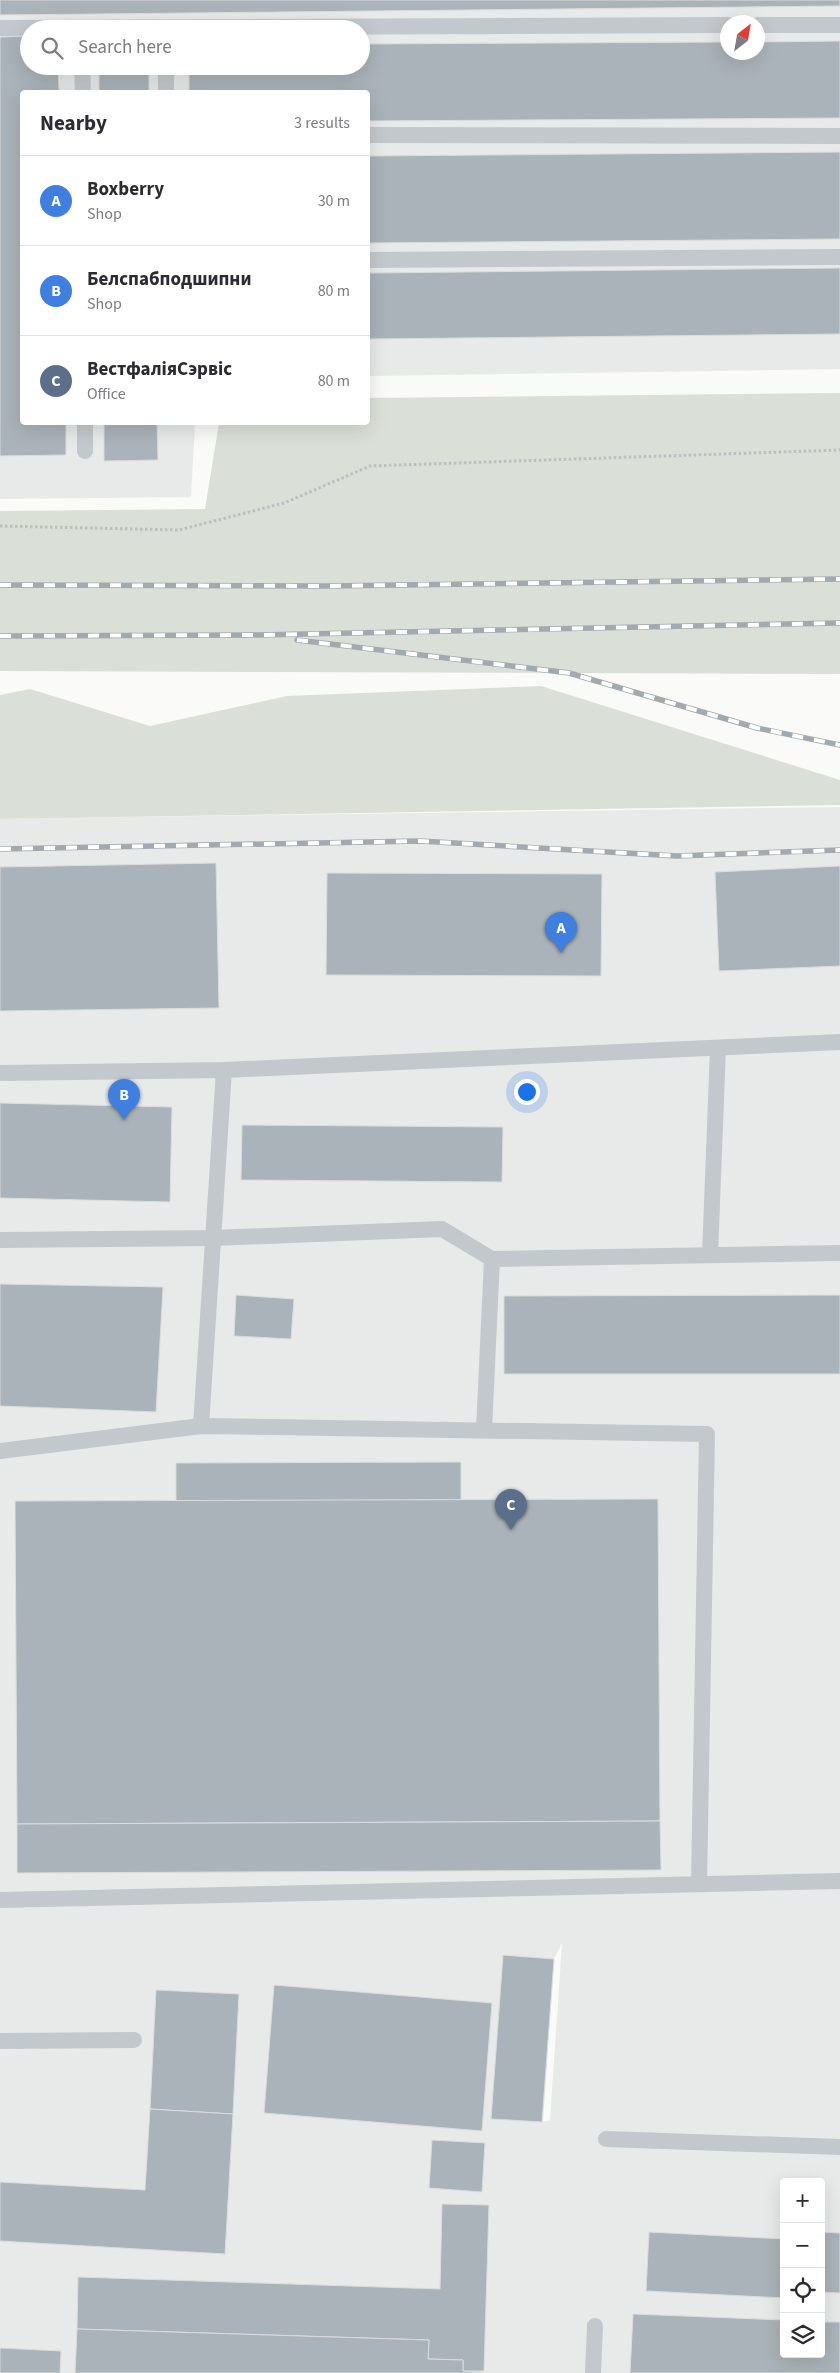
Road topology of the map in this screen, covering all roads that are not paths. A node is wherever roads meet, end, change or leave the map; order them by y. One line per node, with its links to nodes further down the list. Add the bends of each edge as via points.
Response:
1 (720, 25): 4 (lane)
2 (765, 25): 3 (lane)
3 (840, 25)
4 (370, 27)
5 (0, 28): 6 (lane)
6 (20, 28)
7 (82, 75): 9 (lane)
8 (166, 75): 10 (lane)
9 (83, 90)
10 (166, 90)
11 (370, 135): 12 (lane)
12 (840, 136)
13 (840, 257): 14 (lane)
14 (370, 260)
15 (85, 425): 16 (lane)
16 (85, 451)
17 (840, 1042): 18 (lane)
18 (718, 1048): 19 (lane); 24 (lane)
19 (224, 1070): 20 (lane); 21 (lane)
20 (0, 1073)
21 (213, 1238): 22 (lane); 25 (lane, via 442,1229); 26 (lane)
22 (0, 1240)
23 (840, 1253): 24 (lane)
24 (710, 1255): 25 (lane)
25 (492, 1259): 27 (lane)
26 (201, 1426): 27 (lane); 28 (lane)
27 (484, 1430): 30 (lane, via 707,1434)
28 (0, 1451)
29 (840, 1881): 30 (lane)
30 (699, 1884): 31 (lane)
31 (0, 1900)
32 (134, 2040): 33 (lane)
33 (0, 2041)
34 (606, 2139): 35 (lane)
35 (840, 2147)
36 (595, 2326): 37 (lane)
37 (593, 2373)

